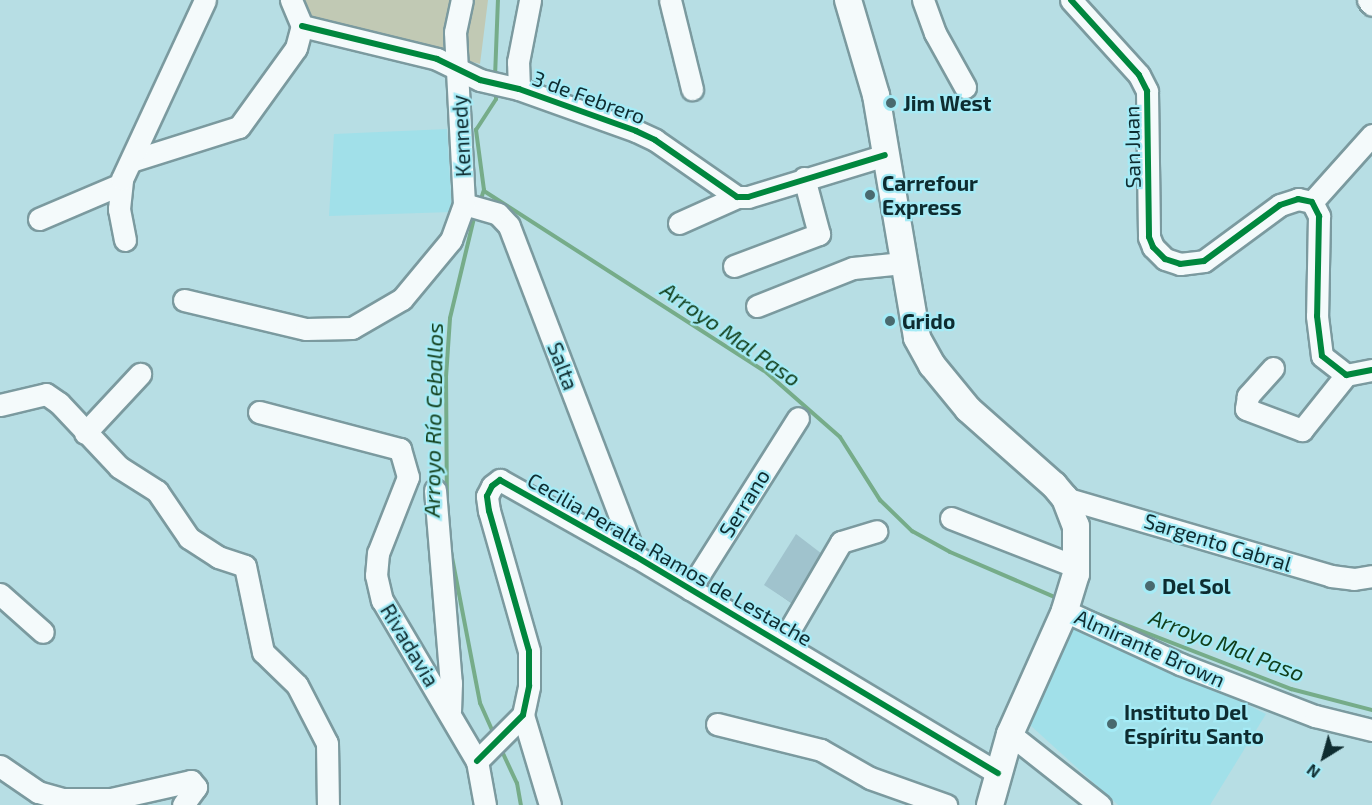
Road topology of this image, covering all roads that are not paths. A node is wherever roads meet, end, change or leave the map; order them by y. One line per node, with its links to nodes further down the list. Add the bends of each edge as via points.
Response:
1 (205, 0): 18 (street)
2 (291, 0): 11 (street)
3 (462, 0): 12 (street, Kennedy, via 455,32)
4 (530, 0): 14 (street)
5 (670, 0): 15 (street)
6 (848, 0): 17 (main road, via 876,95)
7 (923, 0): 13 (street, via 935,33)
8 (1071, 0): 22 (street, San Juan, via 1139,75 1147,91 1149,237 1165,260 1180,264 1204,261 1280,205 1298,199)
9 (1368, 0): 10 (street)
10 (1372, 5)
11 (302, 26): 12 (street, 3 de Febrero, via 437,59); 18 (street, via 296,48 240,127)
12 (457, 68): 14 (street, 3 de Febrero, via 480,80); 23 (street, Kennedy)
13 (965, 87)
14 (514, 88): 21 (street, 3 de Febrero, via 655,140)
15 (692, 89)
16 (1372, 135): 22 (street)
17 (885, 155): 19 (street); 27 (main road)
18 (130, 161): 20 (street)
19 (804, 178): 21 (street, via 748,197); 28 (street, via 819,234)
20 (121, 184): 24 (street); 26 (street, via 119,208)
21 (737, 197): 25 (street)
22 (1312, 202): 34 (street, via 1319,216 1319,345 1330,364)
23 (470, 206): 29 (street, via 431,268 402,299 351,328 306,329); 43 (street, Salta, via 498,214 509,225)
24 (39, 219)
25 (679, 223)
26 (125, 240)
27 (903, 262): 30 (street, via 854,268); 40 (main road, via 917,338 932,366 968,409)
28 (734, 266)
29 (184, 300)
30 (757, 306)
31 (1273, 368): 34 (street, via 1248,396 1246,409 1302,430)
32 (1372, 370): 34 (street)
33 (140, 374): 38 (street)
34 (1346, 375)
35 (0, 405): 38 (street, via 46,394)
36 (259, 411): 51 (street, Rivadavia, via 400,449 408,477 378,553 376,575 382,600)
37 (798, 418): 46 (street, Serrano)
38 (85, 433): 60 (street, via 119,467 157,491 189,538 218,557 245,567 263,652 297,685 327,743)
39 (435, 490): 51 (street)
40 (1065, 498): 44 (main road, via 1076,526); 45 (street, Sargento Cabral, via 1331,576)
41 (951, 518): 44 (street)
42 (876, 531): 50 (street, via 841,542)
43 (636, 556): 46 (street, Cecilia Peralta Ramos de Lestache); 52 (street, Cecilia Peralta Ramos de Lestache, via 511,484 500,480 492,486 487,496 489,511 529,651 530,686)
44 (1077, 567): 48 (main road)
45 (1372, 576)
46 (690, 588): 50 (street, Cecilia Peralta Ramos de Lestache)
47 (0, 594): 49 (street)
48 (1065, 611): 54 (street, Almirante Brown, via 1180,664 1316,716); 55 (main road)
49 (44, 632)
50 (782, 643): 58 (street, Cecilia Peralta Ramos de Lestache)
51 (450, 711): 56 (street, Rivadavia)
52 (518, 720): 56 (street); 62 (street)
53 (717, 724): 63 (street, via 821,750 870,778)
54 (1372, 730)
55 (1010, 734): 58 (main road); 65 (street)
56 (483, 754): 61 (street, Rivadavia)
57 (0, 766): 59 (street, via 38,792 63,799 111,799 191,781 196,787)
58 (998, 773): 64 (main road)
59 (183, 805)
60 (328, 805)
61 (485, 805)
62 (550, 805)
63 (946, 805)
64 (990, 805)
65 (1100, 805)

